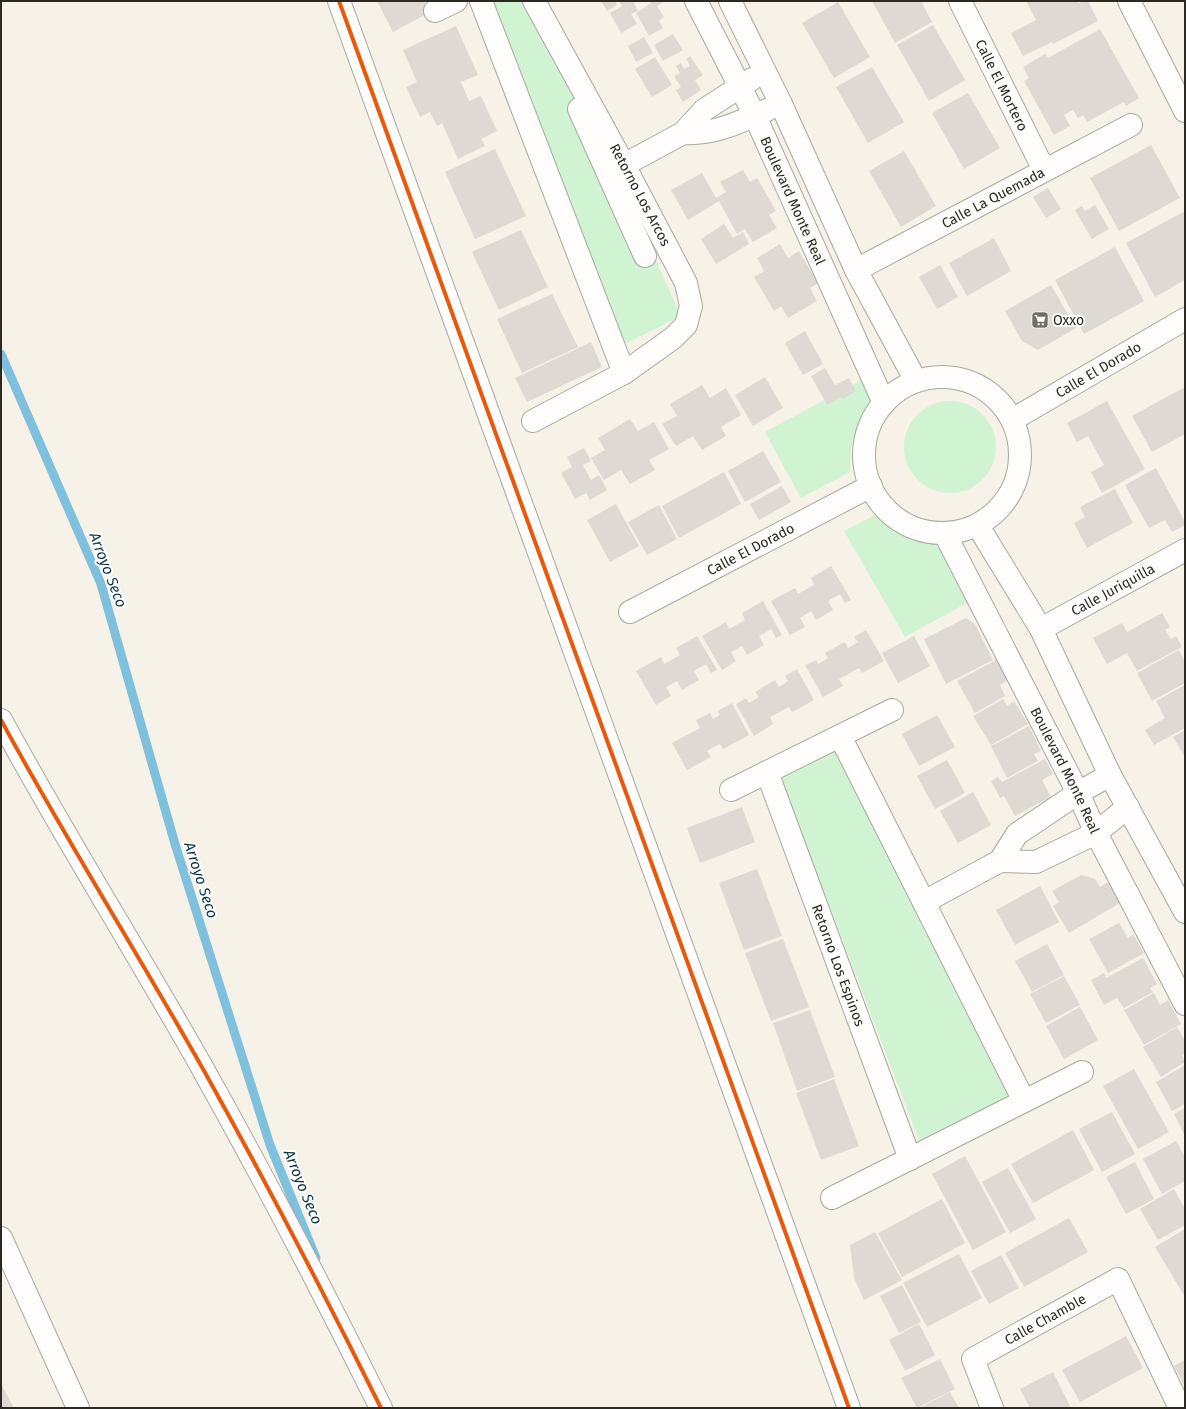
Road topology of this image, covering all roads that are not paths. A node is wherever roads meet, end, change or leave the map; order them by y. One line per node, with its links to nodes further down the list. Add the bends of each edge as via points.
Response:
1 (339, 1): 54 (street)
2 (456, 1): 10 (street)
3 (481, 1): 23 (street)
4 (531, 1): 20 (street, Retorno Los Arcos)
5 (534, 1): 18 (street, Retorno Los Arcos)
6 (696, 1): 12 (street, Boulevard Monte Real)
7 (730, 1): 11 (street, Boulevard Monte Real)
8 (960, 1): 19 (street, Calle El Mortero)
9 (1129, 1): 13 (street)
10 (435, 11)
11 (766, 72): 12 (street); 14 (street, Boulevard Monte Real)
12 (739, 86): 15 (street, Boulevard Monte Real); 17 (street, via 704,110)
13 (1182, 98)
14 (781, 104): 15 (street); 21 (street, Boulevard Monte Real)
15 (755, 116): 17 (street, via 716,130 698,134); 25 (street, Boulevard Monte Real)
16 (1131, 125): 19 (street, Calle La Quemada)
17 (683, 133): 18 (street)
18 (624, 165): 23 (street, Retorno Los Arcos, via 686,283 691,306 686,325 677,334)
19 (1044, 170): 21 (street, Calle La Quemada)
20 (645, 256)
21 (856, 270): 24 (street, Boulevard Monte Real)
22 (1185, 319): 26 (street, Calle El Dorado)
23 (624, 373): 27 (street, Retorno Los Arcos)
24 (916, 381): 25 (street, via 905,386); 26 (street, via 941,377 960,379 978,385 994,396)
25 (884, 403): 28 (street, via 875,414 867,432 864,452 866,473)
26 (1012, 420): 29 (street, via 1020,445 1021,464 1016,483 996,513)
27 (533, 421)
28 (871, 486): 30 (street, via 885,509 900,522 919,530); 32 (street, Calle El Dorado)
29 (978, 526): 30 (street); 33 (street)
30 (946, 536): 40 (street, Boulevard Monte Real)
31 (1185, 550): 33 (street, Calle Juriquilla)
32 (630, 612)
33 (1041, 629): 38 (street)
34 (892, 710): 36 (street)
35 (1, 720): 53 (street, via 43,797 203,1069 328,1301)
36 (840, 736): 37 (street); 44 (street)
37 (767, 772): 39 (street); 49 (street, Retorno Los Espinos)
38 (1110, 775): 40 (street); 41 (street)
39 (731, 790)
40 (1078, 794): 42 (street, Boulevard Monte Real); 43 (street, via 1017,834)
41 (1128, 807): 42 (street); 45 (street)
42 (1096, 833): 43 (street, via 1036,862); 46 (street, Boulevard Monte Real)
43 (1000, 861): 44 (street)
44 (924, 902): 48 (street)
45 (1185, 912)
46 (1185, 1004)
47 (1082, 1072): 48 (street)
48 (1024, 1101): 49 (street)
49 (910, 1159): 50 (street)
50 (832, 1198)
51 (1, 1238): 52 (street)
52 (78, 1408)
53 (381, 1408)
54 (849, 1408)
55 (992, 1408): 56 (street, Calle Chamble, via 973,1359 1118,1279)
56 (1180, 1408)

